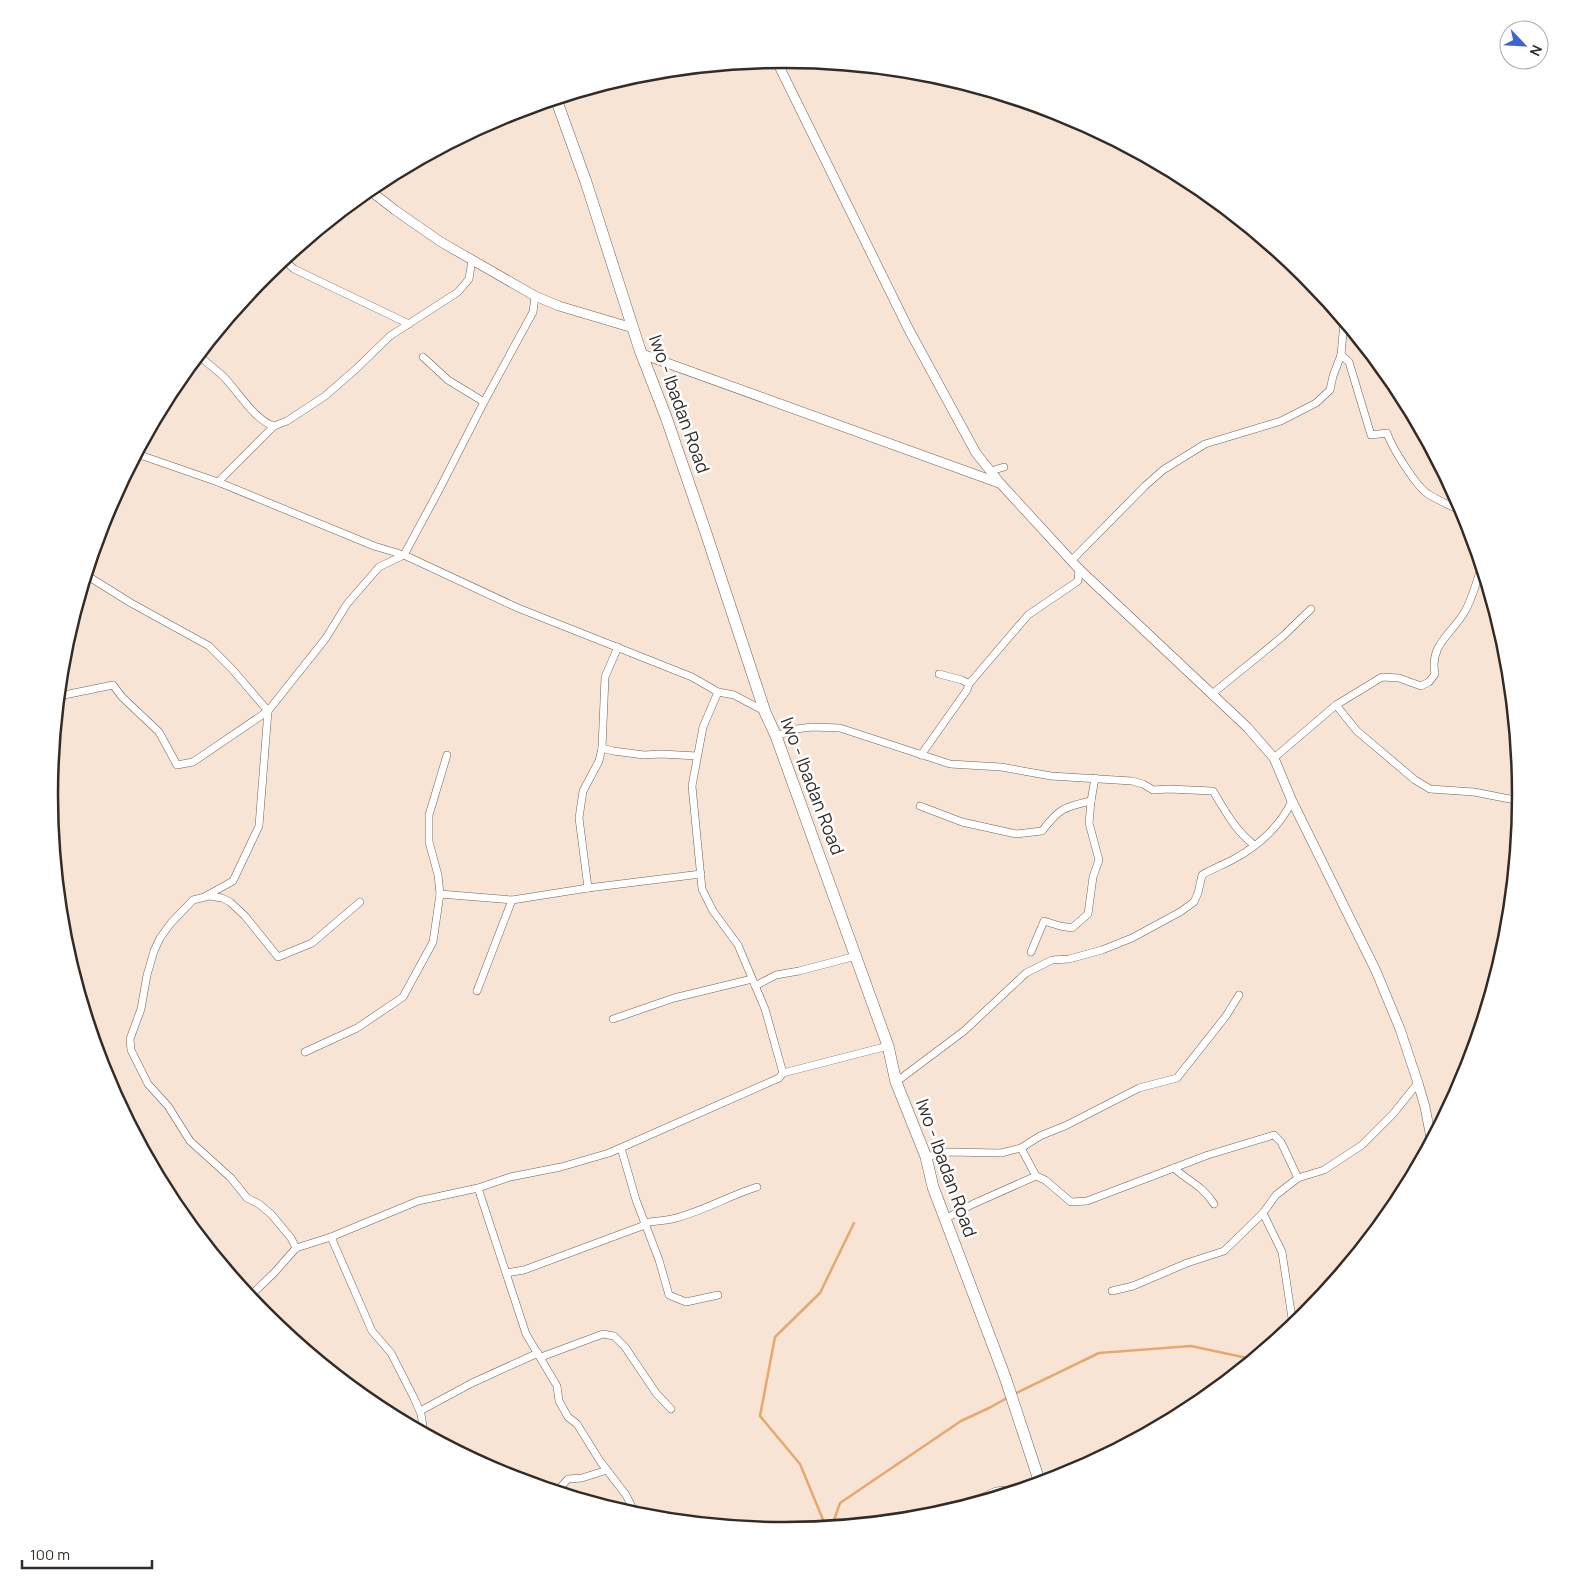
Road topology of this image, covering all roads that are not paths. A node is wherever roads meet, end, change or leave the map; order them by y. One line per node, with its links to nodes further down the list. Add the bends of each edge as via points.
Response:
1 (780, 68): 18 (street, via 908,328 976,453)
2 (558, 105): 8 (main road, Iwo - Ibadan Road)
3 (375, 195): 4 (street)
4 (472, 260): 6 (street); 7 (street, via 469,279 458,292)
5 (288, 264): 7 (street)
6 (535, 296): 8 (street); 14 (street, via 533,312)
7 (409, 324): 15 (street, via 390,336 324,396)
8 (633, 328): 10 (main road, Iwo - Ibadan Road)
9 (1343, 331): 11 (street)
10 (642, 354): 20 (street); 36 (main road, Iwo - Ibadan Road)
11 (1341, 355): 21 (street, via 1350,362 1371,435 1386,433 1391,446 1418,484 1428,494); 23 (street, via 1330,390 1316,403 1281,421 1205,444 1164,470 1144,486)
12 (424, 357): 14 (street, via 448,380)
13 (203, 359): 15 (street, via 223,376 259,417)
14 (484, 402): 22 (street)
15 (274, 426): 19 (street)
16 (142, 456): 19 (street)
17 (1004, 467): 18 (street)
18 (991, 471): 20 (street)
19 (218, 482): 22 (street, via 374,546)
20 (1000, 483): 23 (street)
21 (1451, 506)
22 (404, 555): 28 (street, via 518,608); 35 (street, via 379,567)
23 (1072, 560): 24 (street)
24 (1079, 569): 30 (street, via 1078,581 1028,615); 32 (street)
25 (1478, 577): 34 (street, via 1464,612 1439,646 1433,664 1435,674 1429,682 1421,686 1399,678 1382,677)
26 (91, 578): 35 (street, via 209,646)
27 (1311, 609): 32 (street)
28 (618, 647): 31 (street, via 692,677); 38 (street, via 605,677)
29 (939, 674): 30 (street)
30 (969, 684): 40 (street)
31 (718, 692): 36 (street, via 734,695); 41 (street, via 703,727)
32 (1212, 694): 42 (street)
33 (65, 695): 35 (street, via 113,685 159,732 177,765 193,762)
34 (1336, 705): 42 (street); 44 (street, via 1357,731 1430,789 1474,792)
35 (268, 711): 52 (street, via 259,826 233,881)
36 (765, 712): 37 (main road, Iwo - Ibadan Road)
37 (776, 736): 40 (street, via 796,729 840,728); 56 (main road, Iwo - Ibadan Road)
38 (602, 748): 41 (street, via 644,755); 50 (street, via 599,761 583,791 579,818)
39 (448, 755): 51 (street, via 429,815 429,842)
40 (921, 755): 43 (street, via 950,764)
41 (698, 756): 49 (street, via 692,786)
42 (1274, 758): 46 (street)
43 (1095, 778): 45 (street); 48 (street, via 1132,781 1153,790 1213,791 1228,817 1244,838)
44 (1512, 799)
45 (1090, 801): 47 (street, via 1068,806 1055,814 1042,831 1016,834 962,822); 55 (street, via 1089,823 1099,860 1088,914 1072,928 1044,921)
46 (1292, 801): 48 (street, via 1285,816); 65 (street, via 1376,972)
47 (920, 806)
48 (1254, 845): 64 (street, via 1235,859 1202,875 1194,902 1180,912 1132,938 1069,959 1052,960 1026,973 964,1031)
49 (701, 874): 50 (street); 57 (street, via 702,889 713,911 738,944)
50 (588, 888): 53 (street)
51 (440, 894): 53 (street); 62 (street, via 433,942 403,997 357,1028)
52 (204, 897): 54 (street, via 230,902 278,957 312,943); 80 (street, via 193,900 160,938 130,1039 131,1050 148,1084 168,1106 190,1141 231,1178 247,1198 271,1214)
53 (512, 900): 58 (street)
54 (360, 902)
55 (1031, 952)
56 (856, 956): 57 (street); 61 (main road, Iwo - Ibadan Road)
57 (753, 982): 60 (street, via 674,998); 63 (street, via 765,1009)
58 (477, 991)
59 (1239, 995): 68 (street, via 1177,1078 1139,1088)
60 (612, 1020)
61 (888, 1046): 63 (street); 64 (main road, Iwo - Ibadan Road)
62 (305, 1052)
63 (783, 1073): 67 (street, via 735,1099)
64 (896, 1082): 69 (main road, Iwo - Ibadan Road)
65 (1418, 1083): 66 (street); 72 (street, via 1393,1114 1362,1144 1324,1170)
66 (1430, 1130)
67 (621, 1148): 74 (street); 78 (street)
68 (1021, 1148): 69 (street, via 1000,1153 948,1152); 71 (street)
69 (926, 1157): 77 (main road, Iwo - Ibadan Road)
70 (1174, 1168): 71 (street, via 1077,1202 1071,1202); 72 (street, via 1274,1135 1281,1142); 75 (street, via 1207,1193)
71 (1036, 1176): 77 (street)
72 (1298, 1178): 76 (street, via 1276,1195)
73 (757, 1187): 78 (street, via 672,1219)
74 (478, 1188): 79 (street, via 418,1201); 81 (street)
75 (1214, 1204)
76 (1263, 1213): 82 (street, via 1224,1251); 85 (street, via 1282,1252)
77 (945, 1219): 89 (main road, Iwo - Ibadan Road)
78 (645, 1224): 81 (street, via 524,1270); 84 (street, via 669,1295 686,1302)
79 (331, 1237): 80 (street); 88 (street, via 372,1331 391,1353)
80 (296, 1248): 83 (street)
81 (506, 1273): 86 (street, via 526,1334)
82 (1112, 1291)
83 (254, 1292)
84 (718, 1295)
85 (1293, 1315)
86 (539, 1355): 87 (street, via 602,1334 614,1336); 88 (street, via 472,1383); 91 (street, via 556,1386 559,1401)
87 (671, 1409)
88 (420, 1411): 90 (street)
89 (1017, 1413): 92 (main road, Iwo - Ibadan Road); 93 (street)
90 (423, 1426)
91 (607, 1470): 94 (street, via 568,1479); 95 (street)
92 (1038, 1476)
93 (1034, 1477)
94 (561, 1486)
95 (631, 1505)

